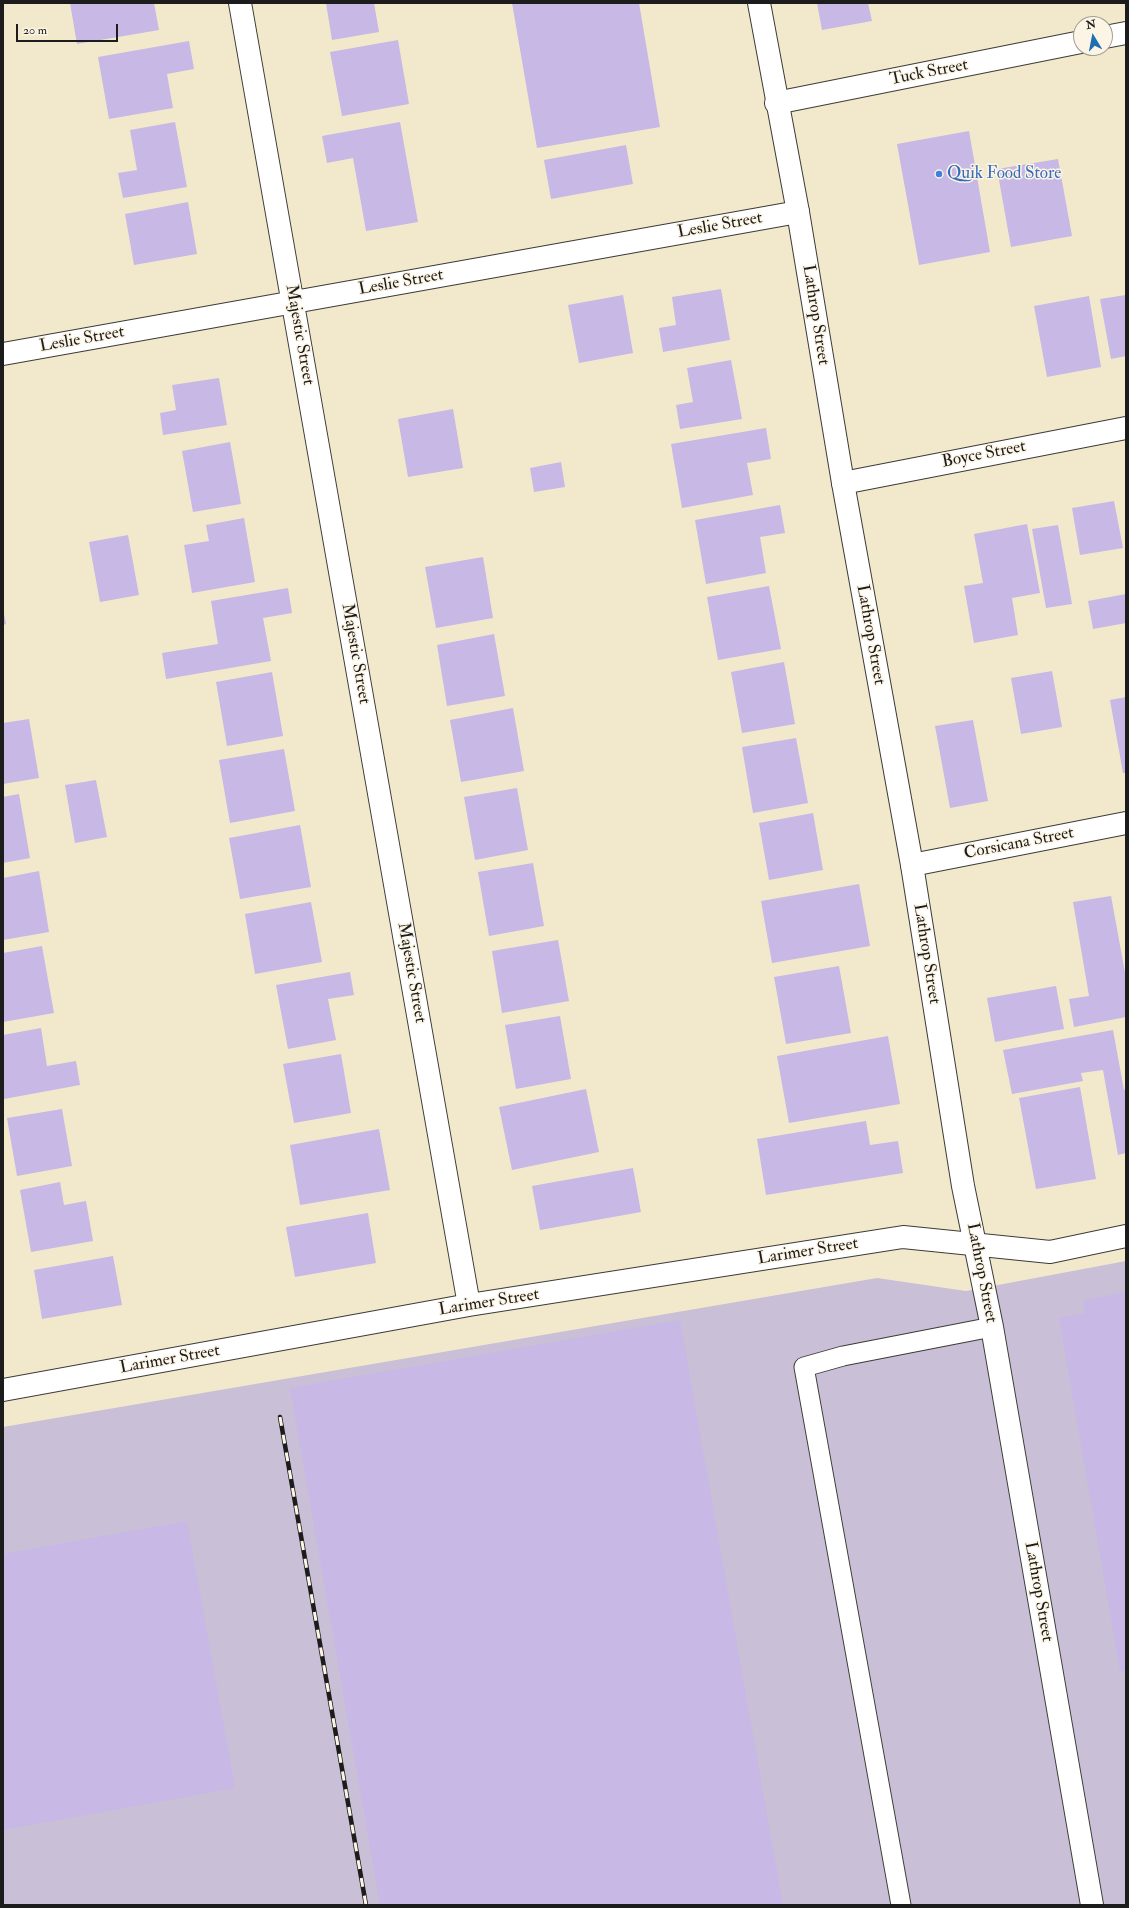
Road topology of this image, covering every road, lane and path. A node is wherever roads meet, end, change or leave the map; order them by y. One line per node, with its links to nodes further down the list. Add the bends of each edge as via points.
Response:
1 (240, 3): 8 (street, Majestic Street)
2 (759, 3): 6 (street, Lathrop Street)
3 (1126, 33): 4 (street)
4 (1113, 35)
5 (1073, 44): 6 (street, Tuck Street)
6 (776, 103): 7 (street, Lathrop Street)
7 (798, 212): 8 (street, Leslie Street); 11 (street, Lathrop Street)
8 (293, 302): 9 (street, Leslie Street); 16 (street, Majestic Street)
9 (3, 354)
10 (1126, 428): 11 (street, Boyce Street)
11 (843, 483): 13 (street, Lathrop Street)
12 (1126, 823): 13 (street, Corsicana Street)
13 (912, 865): 15 (street, Lathrop Street, via 963,1186)
14 (1126, 1236): 15 (street, Larimer Street, via 1050,1252)
15 (976, 1245): 16 (street, Larimer Street, via 903,1237); 17 (street, Lathrop Street)
16 (469, 1305): 18 (street, Larimer Street)
17 (992, 1327): 19 (lane, via 843,1356 804,1367); 20 (street, Lathrop Street)
18 (3, 1390)
19 (901, 1905)
20 (1092, 1905)

